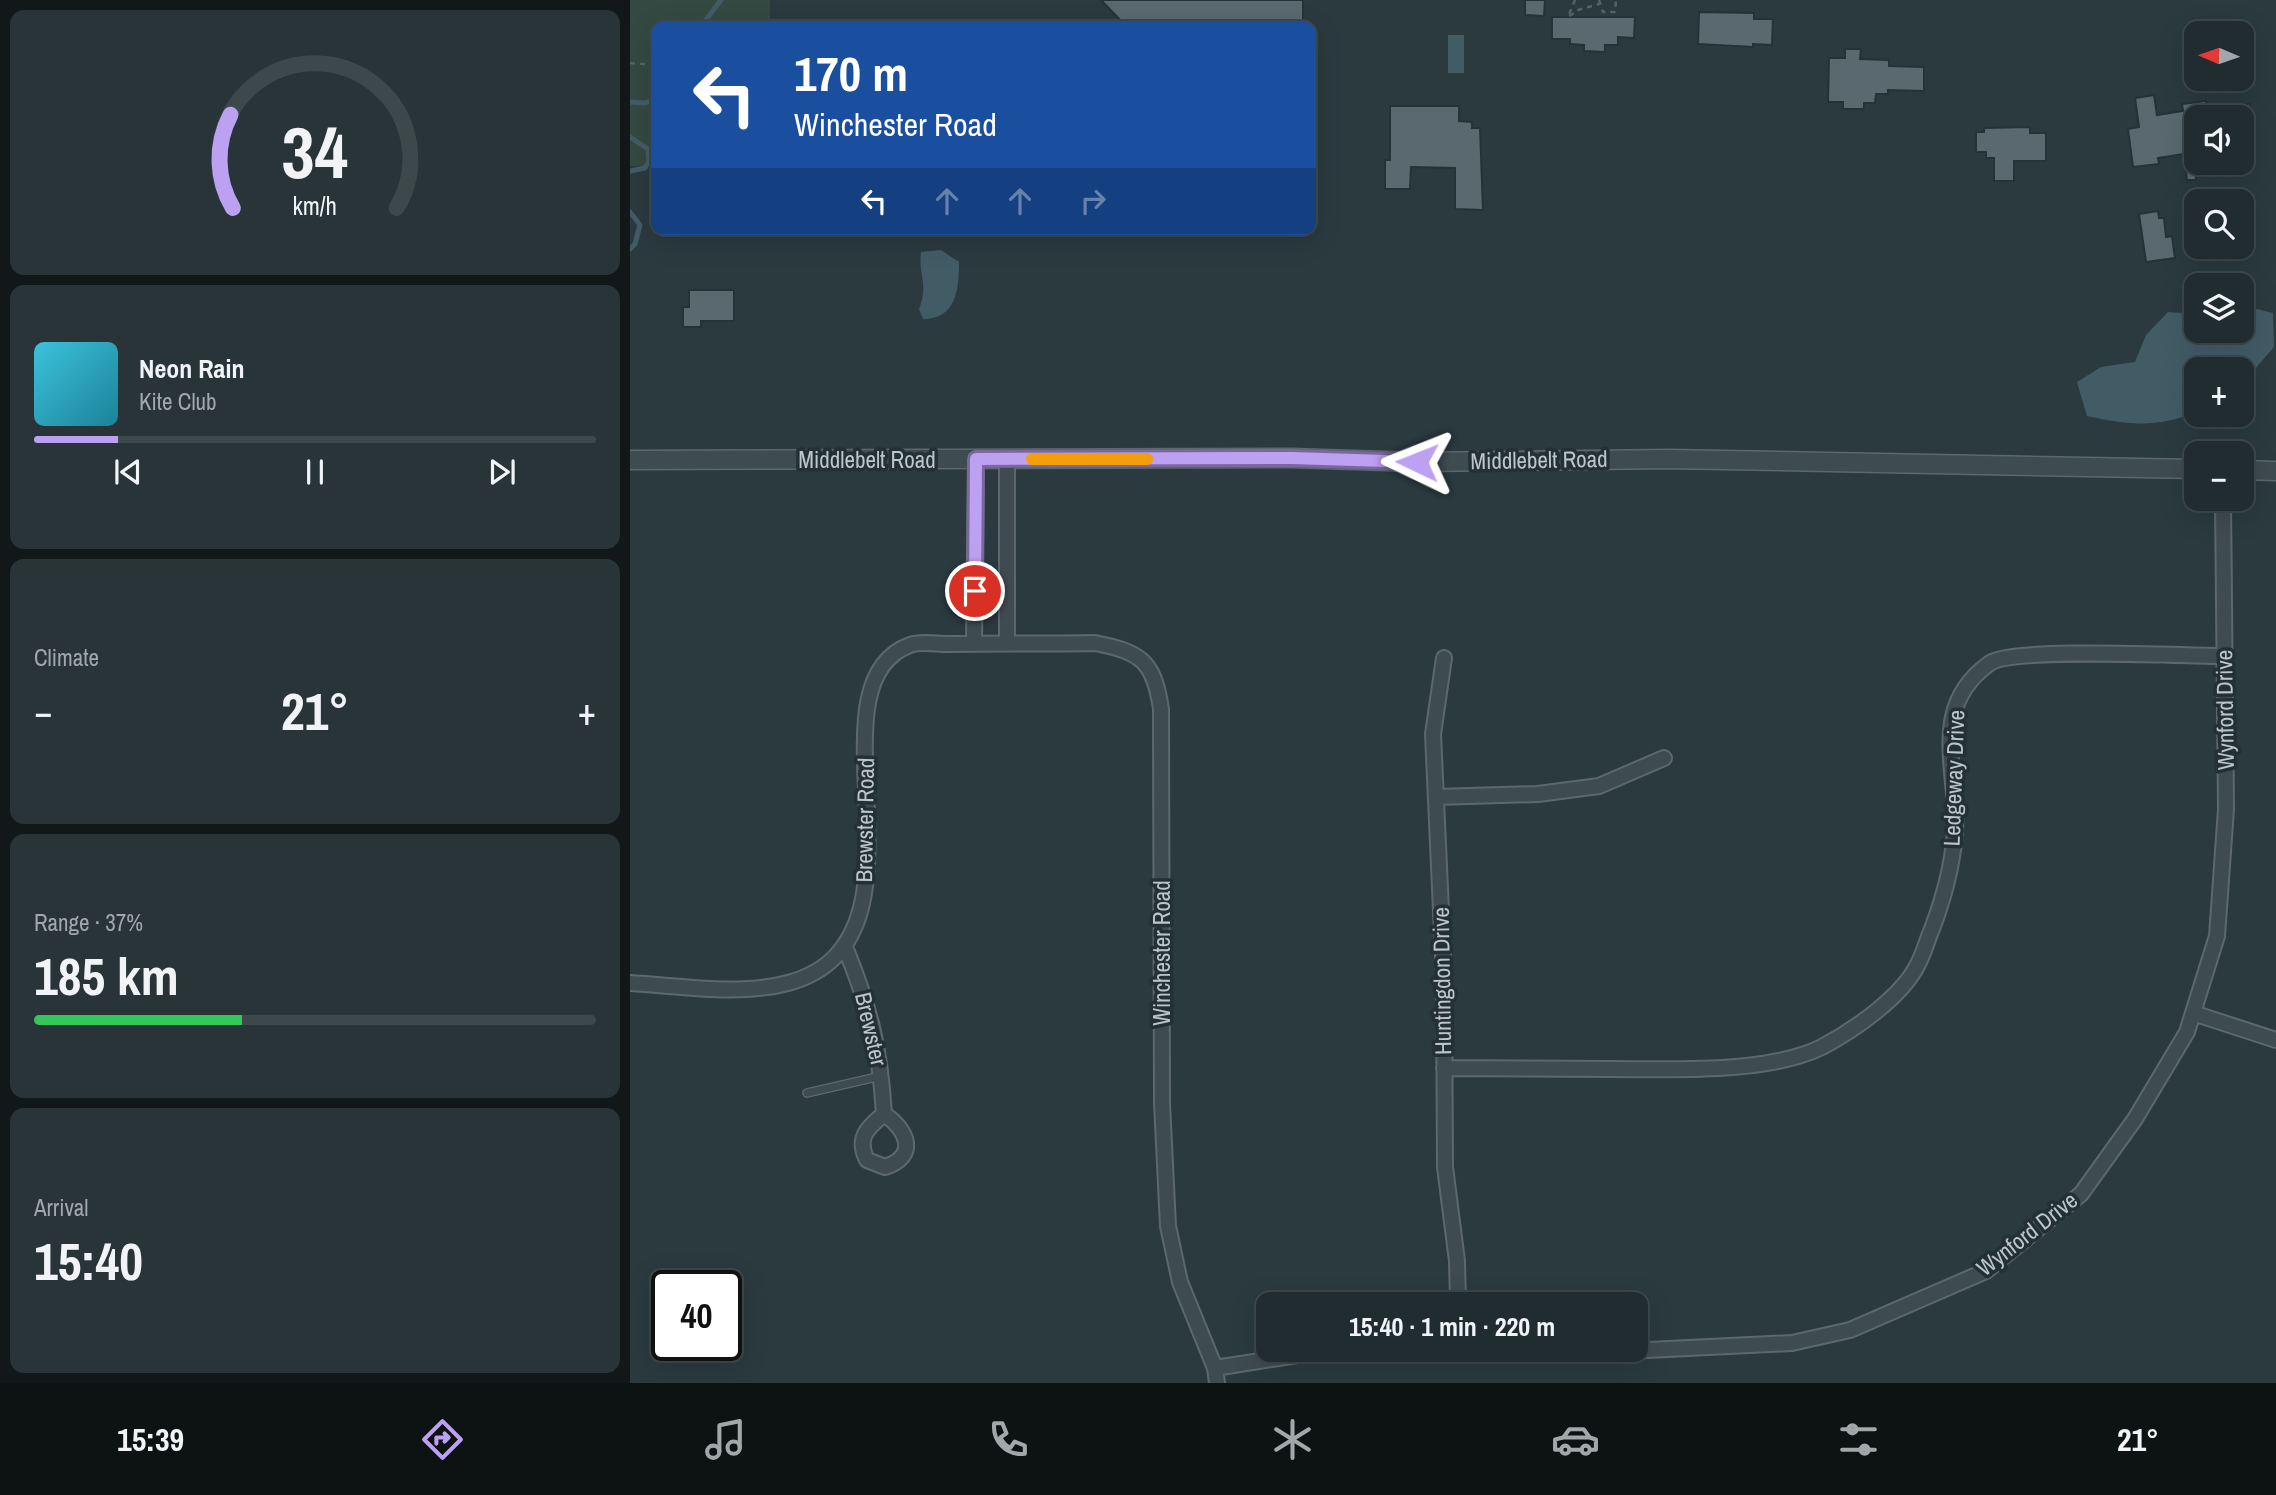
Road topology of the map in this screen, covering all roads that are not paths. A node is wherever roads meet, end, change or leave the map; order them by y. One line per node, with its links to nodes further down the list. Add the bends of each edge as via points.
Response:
1 (976, 459): 2 (street, Middlebelt Road); 3 (street, Middlebelt Road); 8 (street)
2 (630, 460)
3 (1007, 460): 4 (street, Middlebelt Road, via 1669,459); 10 (street)
4 (2184, 469)
5 (2254, 470): 6 (street)
6 (2276, 471)
7 (2223, 511): 11 (street, Wynford Drive)
8 (974, 643): 9 (street, Brewster Road); 15 (street, Brewster Road, via 910,644 883,664 869,690 865,710 865,892)
9 (990, 644): 10 (street, Winchester Road)
10 (1007, 644): 26 (street, Winchester Road, via 1095,643 1124,648 1142,658 1157,679 1161,709 1161,1103 1168,1226 1180,1282)
11 (2224, 656): 17 (street, Wynford Drive, via 2226,809 2217,936); 19 (street, Ledgeway Drive, via 2027,654 1993,660 1964,685 1955,702 1952,730 1955,814 1946,894 1917,966 1879,1010 1820,1047 1746,1065)
12 (1444, 659): 14 (street, Huntingdon Drive, via 1433,734)
13 (1664, 758): 14 (street, via 1599,786 1538,794)
14 (1436, 797): 19 (street, Huntingdon Drive)
15 (845, 947): 16 (street, via 826,965 790,983 755,988); 20 (street, Brewster, via 865,996)
16 (630, 984)
17 (2193, 1013): 18 (street); 24 (street, Wynford Drive, via 2187,1032 2135,1119 2081,1194 1986,1271 1850,1330 1792,1343)
18 (2276, 1040)
19 (1444, 1068): 23 (street, Huntingdon Drive, via 1445,1167)
20 (882, 1076): 21 (lane); 22 (street, Brewster)
21 (807, 1093)
22 (884, 1114)
23 (1458, 1292)
24 (1648, 1350)
25 (1277, 1362): 26 (street, Wynford Drive)
26 (1216, 1376)

